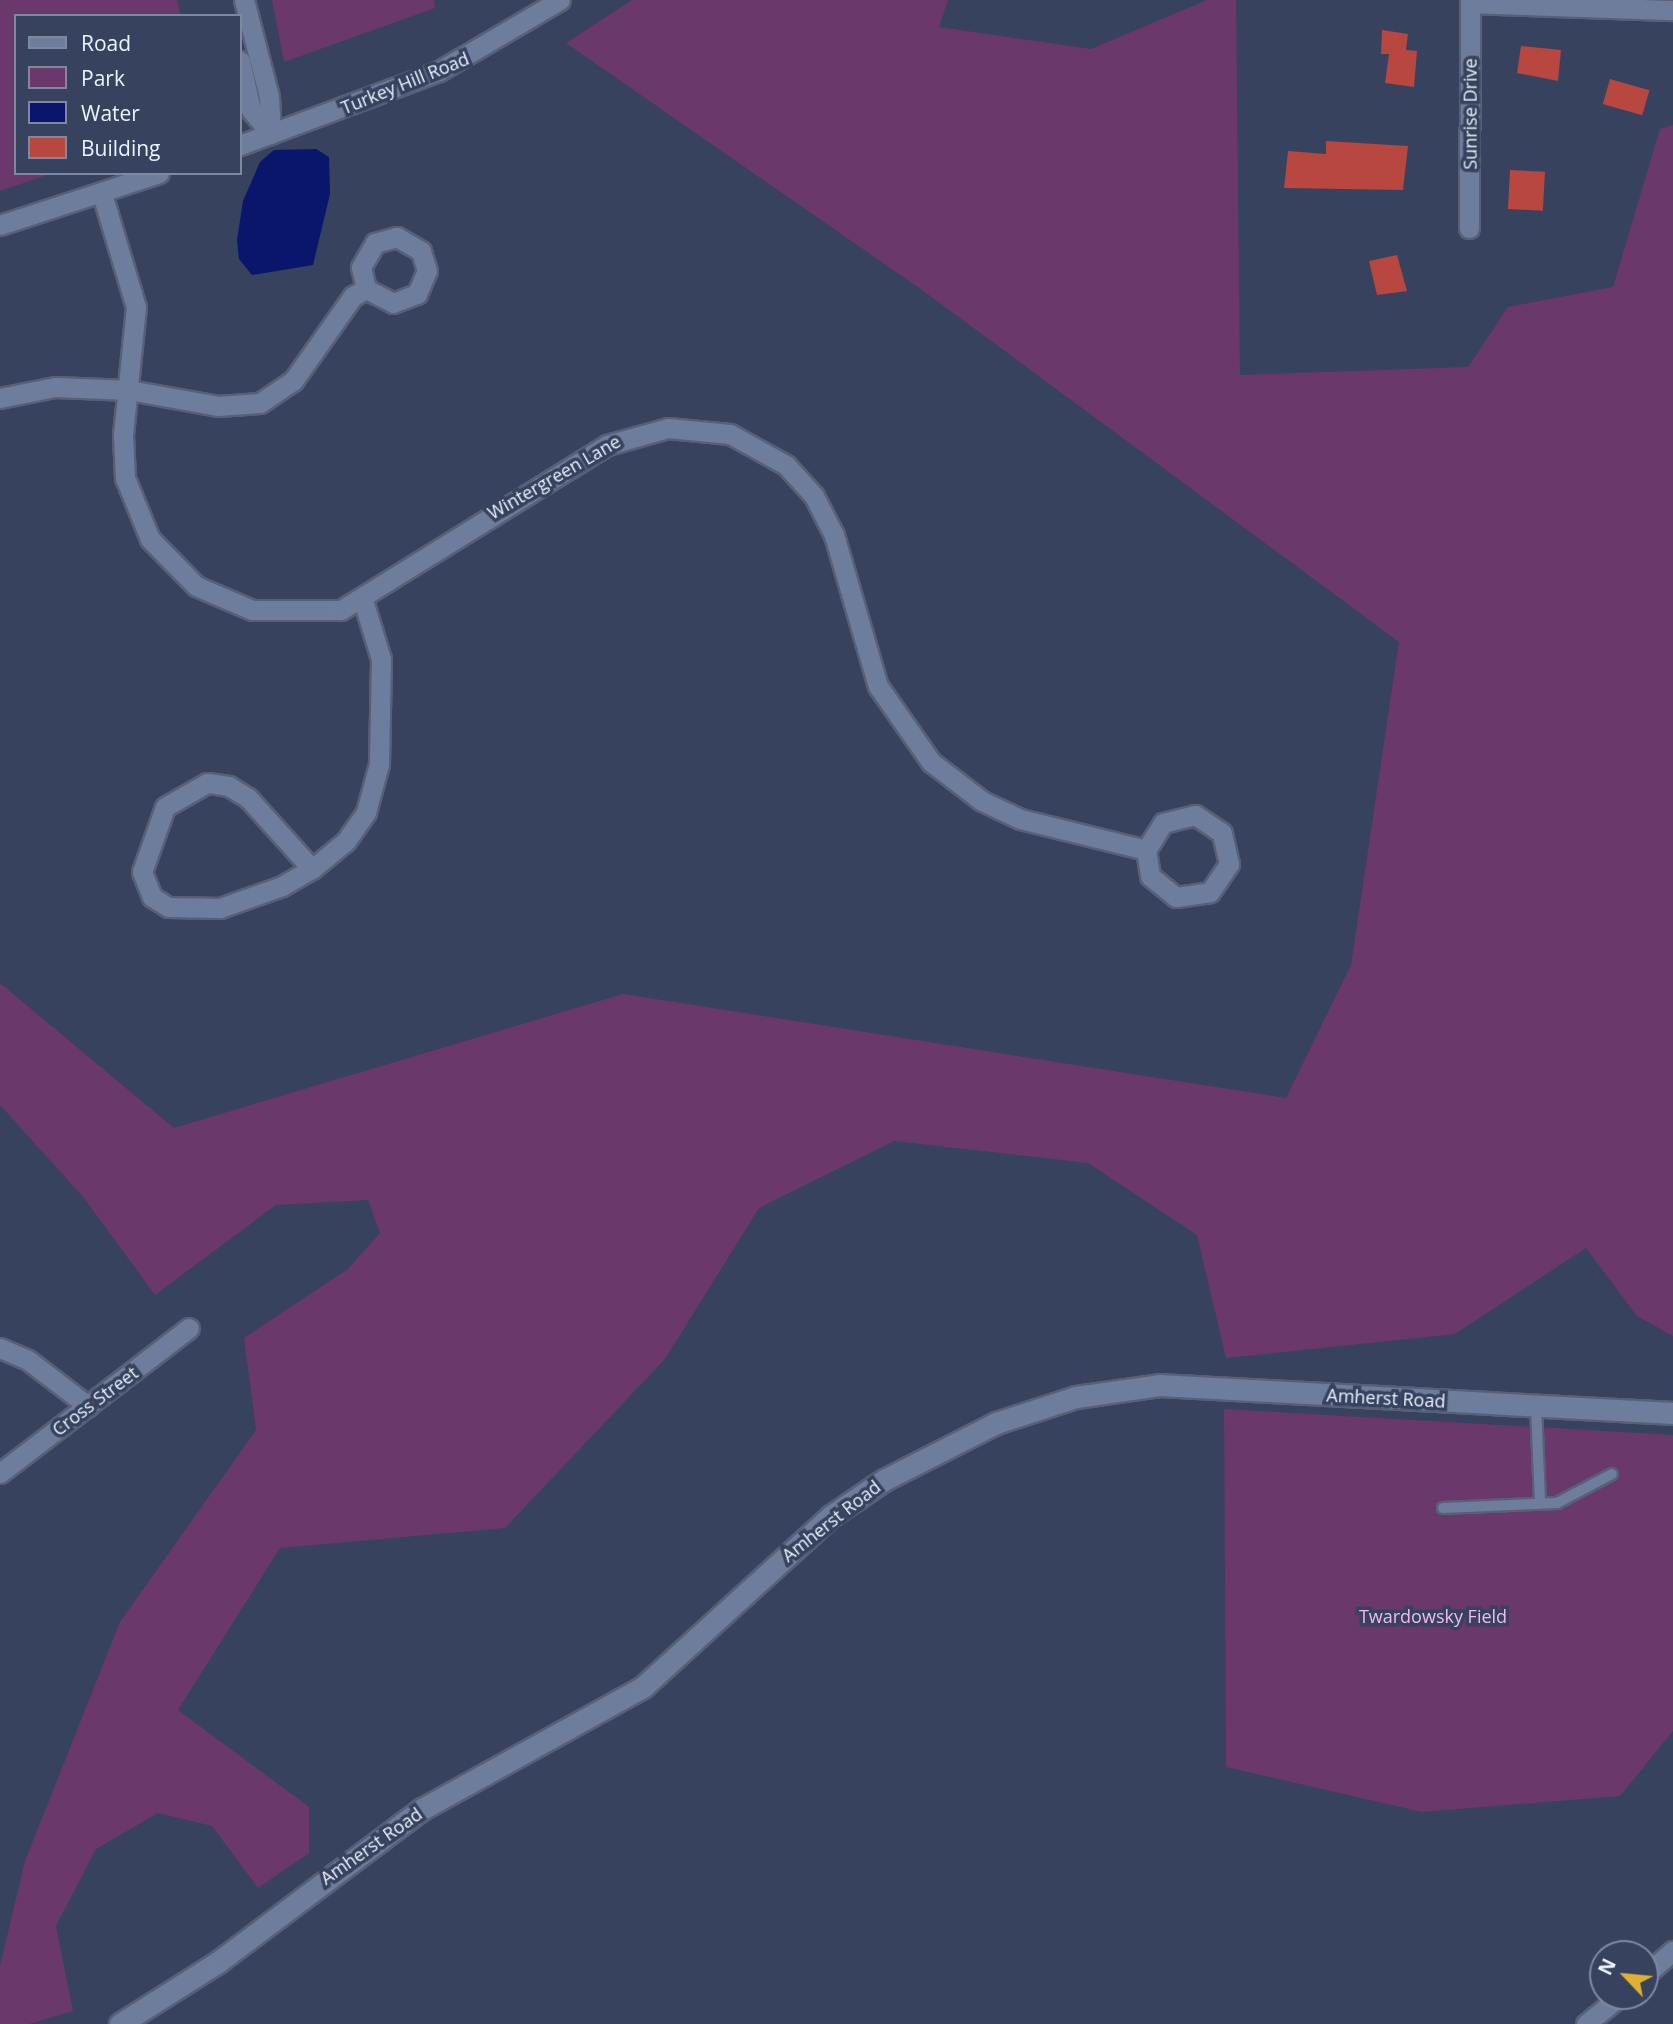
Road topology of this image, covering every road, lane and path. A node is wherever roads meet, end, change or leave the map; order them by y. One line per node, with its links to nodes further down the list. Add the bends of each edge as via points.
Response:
1 (244, 0): 6 (street, via 269,97)
2 (560, 0): 6 (street, Turkey Hill Road, via 476,54 385,95)
3 (1470, 2): 4 (street); 11 (street, Sunrise Drive)
4 (1673, 10)
5 (242, 70): 6 (street, via 251,110)
6 (271, 135): 7 (street, Turkey Hill Road)
7 (242, 144)
8 (154, 175): 9 (street)
9 (102, 194): 10 (street); 13 (street, Wintergreen Lane, via 136,307)
10 (0, 225)
11 (1469, 228)
12 (366, 289): 13 (street, via 348,302 293,381 271,399 218,406)
13 (129, 390): 14 (street, via 55,387); 15 (street, Wintergreen Lane, via 123,457 131,500 150,539 178,571 212,596 252,610 319,613)
14 (0, 398)
15 (363, 600): 16 (street, Wintergreen Lane, via 433,548 607,445 668,428 730,434 786,465 814,496 834,535 878,686 931,762 982,801 1020,819); 17 (street, via 381,659 377,780 358,826)
16 (1146, 850): 16 (street, via 1155,883 1177,897 1210,892 1228,864 1222,833 1195,816 1163,823)
17 (312, 869): 17 (street, via 245,902 188,911 152,897 142,872 165,807 207,783 229,786 248,799)
18 (189, 1328): 20 (street, Cross Street)
19 (0, 1348): 20 (street, via 28,1360)
20 (88, 1406): 23 (street, Cross Street)
21 (1536, 1406): 22 (street, Amherst Road); 25 (lane); 30 (street, Amherst Road, via 1159,1385 1076,1396 996,1423 884,1480 831,1517 643,1687 422,1810 218,1962)
22 (1673, 1413)
23 (0, 1473)
24 (1612, 1474): 25 (lane, via 1557,1503)
25 (1540, 1503): 26 (lane)
26 (1443, 1508)
27 (1673, 1951): 28 (street)
28 (1659, 1963)
29 (1603, 2010): 31 (street)
30 (120, 2024)
31 (1586, 2024)

